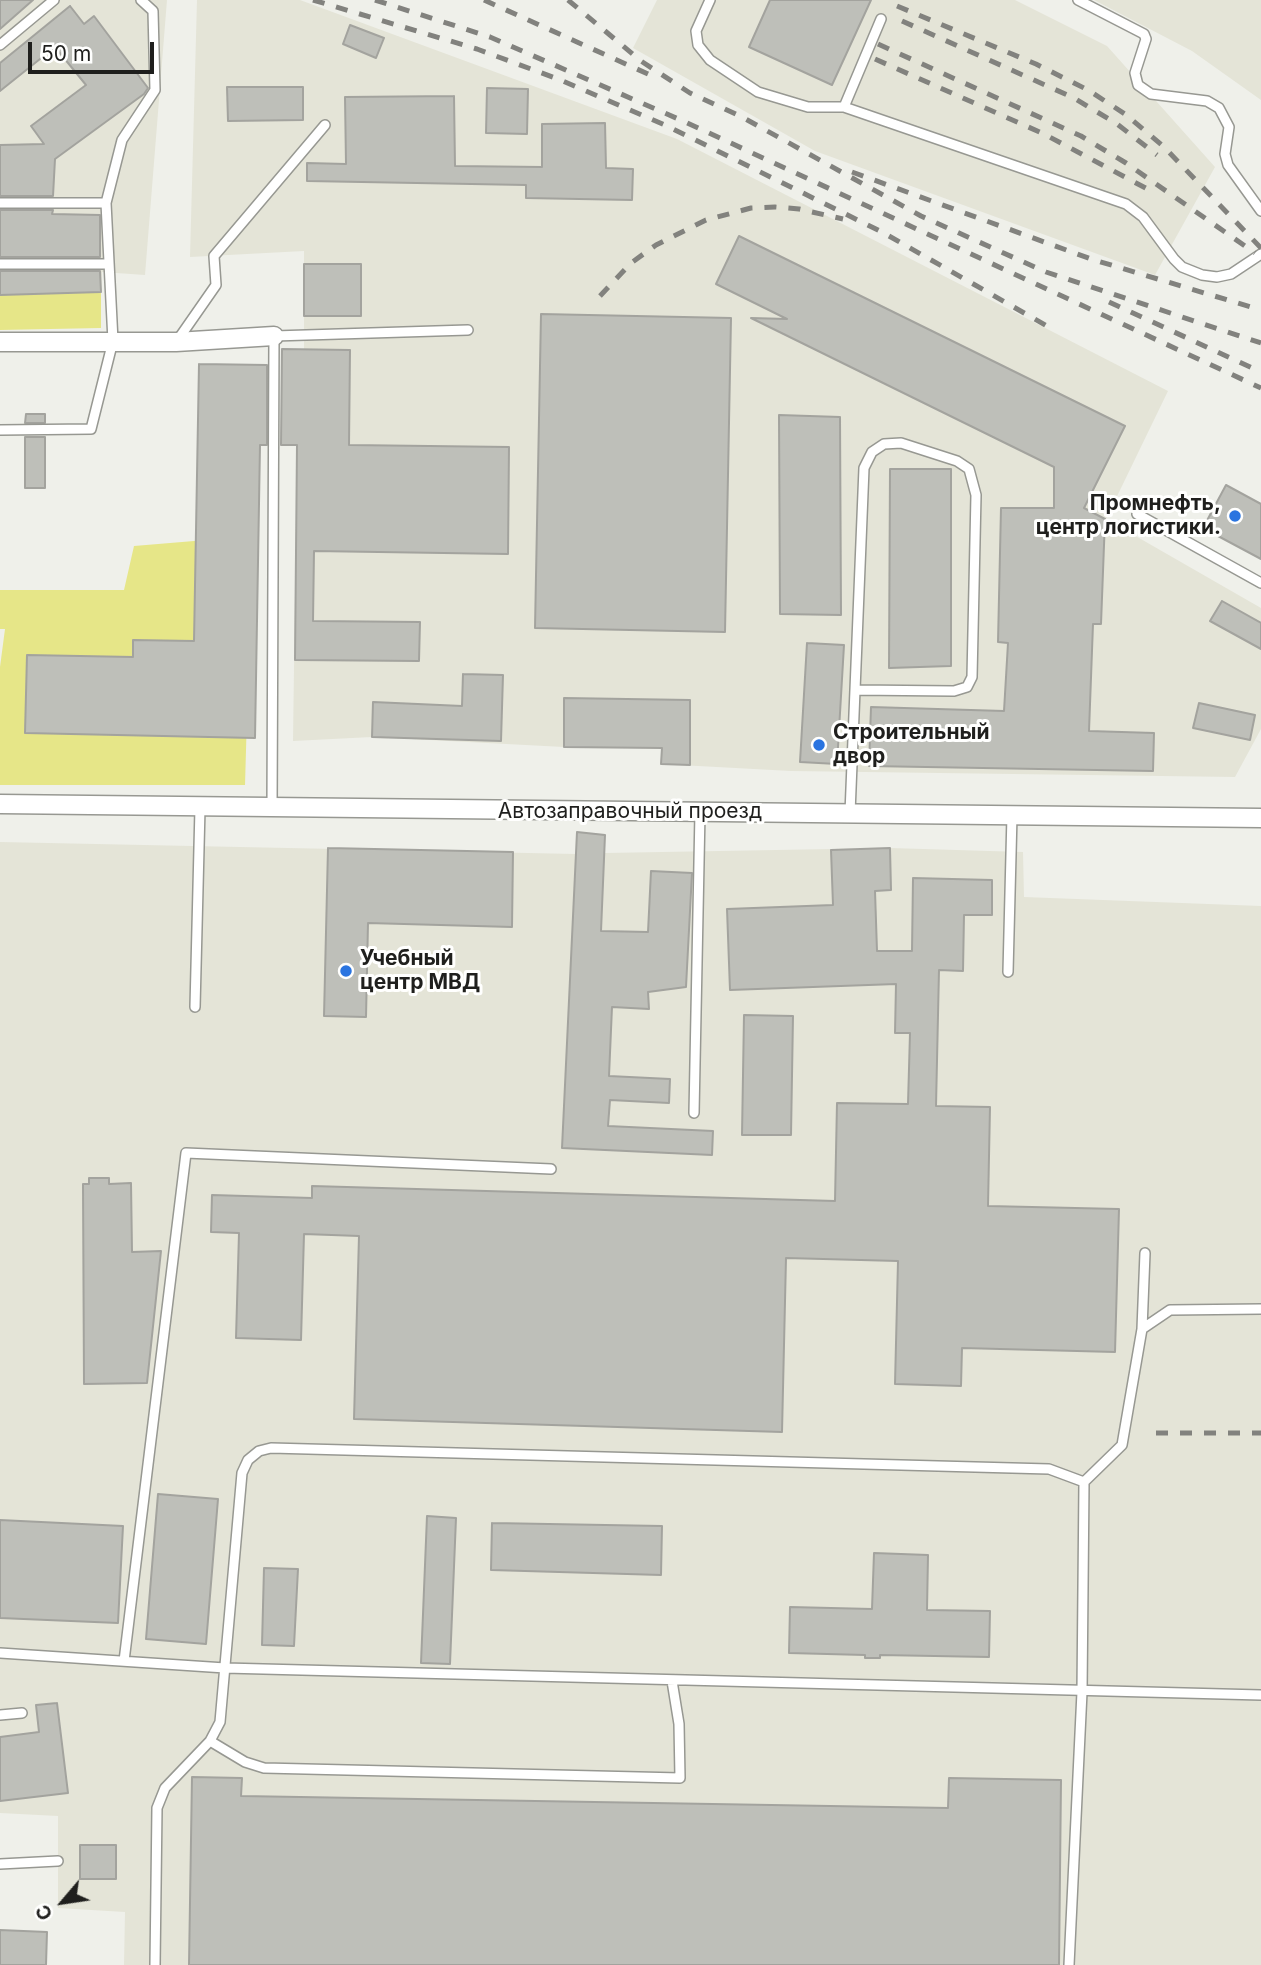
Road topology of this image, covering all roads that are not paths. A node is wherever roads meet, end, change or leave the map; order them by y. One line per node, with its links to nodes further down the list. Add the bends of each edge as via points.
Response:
1 (54, 0): 6 (lane)
2 (141, 0): 9 (lane, via 153,11 155,90 122,140)
3 (710, 0): 7 (lane, via 696,31 698,46 710,60 758,92 808,107)
4 (1078, 0): 11 (lane, via 1144,34 1135,73 1138,85 1151,94 1207,101 1226,116 1228,165)
5 (881, 19): 7 (lane)
6 (0, 45)
7 (844, 107): 12 (lane, via 1126,204 1143,217 1182,267 1202,275 1231,274)
8 (325, 125): 19 (lane, via 214,256 216,285)
9 (106, 202): 10 (lane); 14 (lane)
10 (0, 203)
11 (1261, 211)
12 (1261, 254)
13 (0, 264): 14 (lane)
14 (109, 264): 17 (lane)
15 (468, 330): 16 (lane)
16 (274, 336): 19 (street); 26 (lane)
17 (113, 341): 18 (street); 19 (street); 20 (lane, via 92,429)
18 (0, 342)
19 (176, 342)
20 (0, 430)
21 (1137, 514): 22 (lane)
22 (1261, 583)
23 (855, 690): 23 (lane, via 954,691 967,687 972,677 976,495 968,469 957,461 901,443 884,444 872,452 864,468); 28 (lane)
24 (0, 804): 25 (street, Автозаправочный проезд)
25 (200, 808): 26 (street, Автозаправочный проезд); 32 (lane)
26 (272, 809): 27 (street, Автозаправочный проезд)
27 (700, 812): 28 (street, Автозаправочный проезд); 33 (lane)
28 (850, 813): 29 (street, Автозаправочный проезд)
29 (1012, 815): 30 (street, Автозаправочный проезд); 31 (lane)
30 (1261, 818)
31 (1008, 972)
32 (195, 1007)
33 (694, 1112)
34 (551, 1169): 40 (lane, via 186,1153)
35 (1145, 1252): 37 (lane)
36 (1261, 1309): 37 (lane, via 1170,1310)
37 (1142, 1329): 38 (lane, via 1122,1445)
38 (1084, 1482): 41 (lane, via 1049,1469 271,1448 248,1460 242,1473); 43 (lane)
39 (0, 1653): 40 (lane)
40 (124, 1661): 41 (lane)
41 (225, 1668): 42 (lane); 47 (lane, via 220,1722)
42 (672, 1681): 43 (lane); 47 (lane, via 680,1778 264,1768)
43 (1082, 1692): 44 (lane); 51 (lane)
44 (1261, 1695)
45 (22, 1713): 46 (lane)
46 (0, 1715)
47 (210, 1741): 50 (lane, via 165,1788 157,1808)
48 (58, 1861): 49 (lane)
49 (0, 1864)
50 (155, 1965)
51 (1069, 1965)

